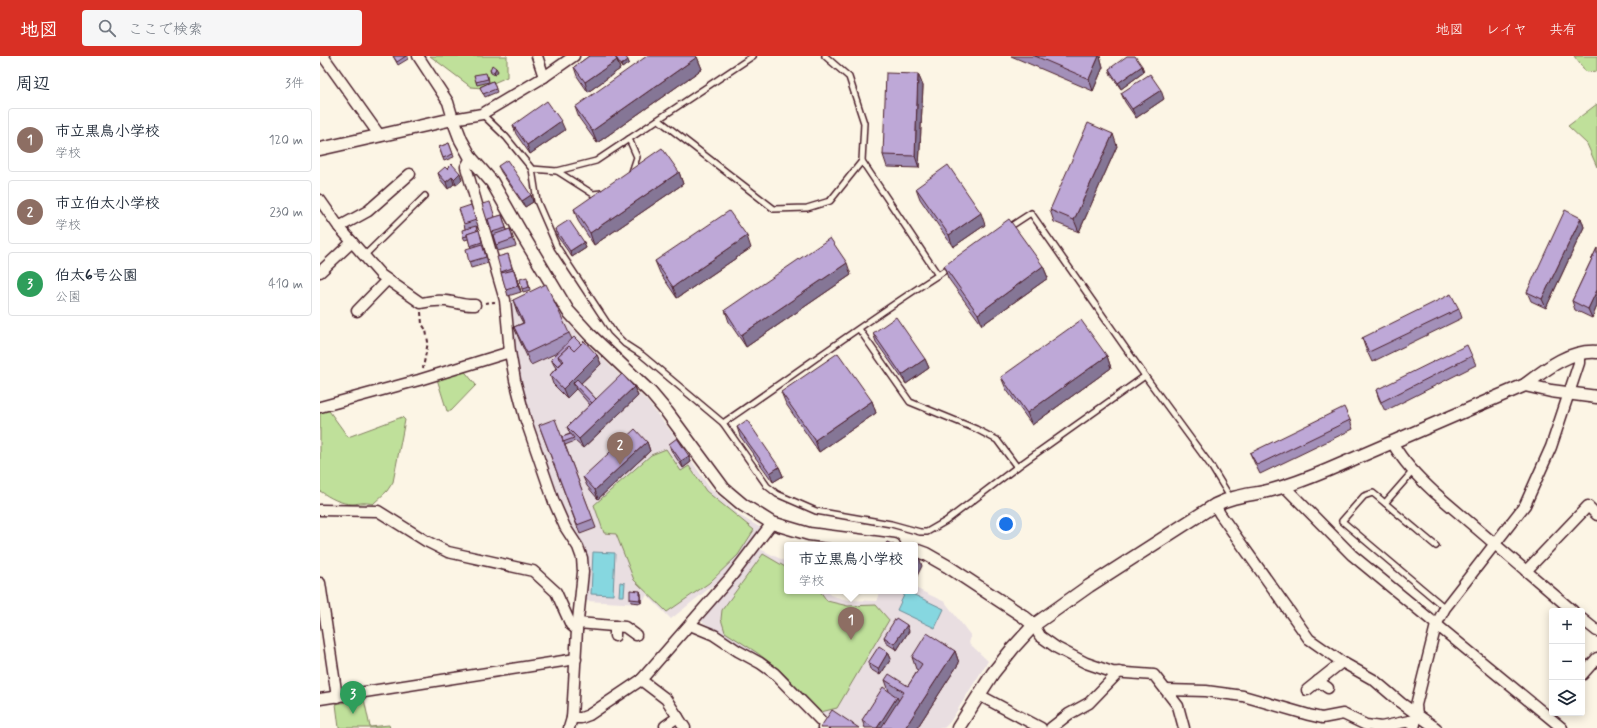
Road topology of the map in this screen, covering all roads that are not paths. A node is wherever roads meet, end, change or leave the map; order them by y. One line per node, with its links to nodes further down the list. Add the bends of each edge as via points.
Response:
1 (323, 56): 11 (street)
2 (418, 56): 9 (street, via 448,102)
3 (537, 56): 7 (street)
4 (574, 56): 7 (street)
5 (753, 56): 10 (lane)
6 (825, 56): 15 (lane, via 850,77 864,123)
7 (544, 77): 8 (street)
8 (482, 114): 9 (street); 16 (lane, via 506,137)
9 (453, 119): 11 (street); 14 (street)
10 (658, 120): 12 (lane); 15 (lane, via 774,208 806,208 830,201)
11 (380, 136): 13 (street)
12 (629, 139): 17 (lane, via 596,161); 19 (lane, via 637,157)
13 (320, 150)
14 (471, 158): 34 (street, via 466,167 505,300); 52 (street, via 492,182 568,311 651,393 724,489 743,505)
15 (862, 161): 29 (lane)
16 (532, 169): 17 (lane); 42 (lane, via 536,201 557,247 613,332)
17 (557, 171): 20 (lane, via 593,194)
18 (410, 174): 23 (street, via 375,198 368,211)
19 (630, 178)
20 (607, 192)
21 (425, 196): 26 (lane)
22 (320, 200): 23 (street)
23 (339, 228): 25 (street)
24 (1004, 231): 37 (lane, via 1031,213)
25 (352, 242): 26 (street); 28 (street)
26 (364, 257): 30 (street)
27 (958, 262): 29 (lane)
28 (320, 272)
29 (938, 275): 33 (lane)
30 (387, 280): 31 (street, via 421,303 434,300 466,306); 32 (street)
31 (475, 305)
32 (357, 311)
33 (860, 329): 42 (lane); 44 (lane, via 910,402 997,440)
34 (510, 352): 41 (street); 65 (street, via 530,432 554,502 582,558)
35 (1597, 352): 36 (street)
36 (1579, 354): 38 (street, via 1550,365); 39 (street, via 1579,363)
37 (1145, 376): 44 (lane); 47 (lane, via 1211,466)
38 (1525, 385): 39 (street); 43 (street)
39 (1568, 394): 40 (street); 54 (street, via 1551,447 1525,505)
40 (1597, 397)
41 (320, 407)
42 (723, 423): 44 (lane, via 767,486 777,494 816,511 891,524 920,532 936,528)
43 (1392, 442): 45 (street); 46 (street)
44 (1017, 467)
45 (1412, 471): 48 (lane); 54 (street)
46 (1284, 486): 47 (street); 64 (street, via 1352,555)
47 (1230, 497): 49 (street)
48 (1385, 503): 55 (lane); 59 (lane, via 1373,493 1364,496 1342,521)
49 (1215, 505): 63 (street, via 1089,586); 70 (street, via 1308,639)
50 (320, 510): 65 (street, via 378,511 448,552 533,571 556,592 571,625)
51 (1597, 515): 57 (street, via 1588,506)
52 (772, 523): 53 (street, via 809,534); 62 (street)
53 (871, 542)
54 (1495, 544): 57 (street); 59 (street)
55 (1436, 546)
56 (918, 551): 63 (street, via 947,566)
57 (1526, 571): 60 (street)
58 (320, 583): 79 (street)
59 (1445, 608): 64 (street)
60 (1569, 608)
61 (1585, 621): 66 (street)
62 (690, 625): 73 (street); 89 (street, via 714,635 774,673 825,725)
63 (1034, 625): 71 (street, via 1040,636 1057,648 1086,663); 78 (street, via 1001,663)
64 (1436, 625): 81 (street); 82 (street, via 1416,705)
65 (578, 627): 67 (street, via 615,631 624,627); 69 (street)
66 (1597, 631)
67 (636, 635)
68 (1597, 658): 72 (street)
69 (576, 659): 79 (street); 85 (street)
70 (1342, 662): 74 (street); 82 (street, via 1374,680)
71 (1119, 672): 76 (street, via 1154,675); 92 (street, via 1089,703)
72 (1585, 672)
73 (641, 680): 84 (street, via 666,699); 85 (street, via 589,715)
74 (1318, 681): 75 (street); 77 (street)
75 (1328, 688)
76 (1166, 690): 82 (street, via 1206,691 1243,696 1322,718 1343,714 1366,725 1381,727 1414,720); 93 (street, via 1178,706)
77 (1307, 690)
78 (979, 695): 90 (street); 91 (street)
79 (337, 696): 80 (street)
80 (320, 699)
81 (1549, 712)
82 (1418, 715): 94 (street); 95 (street)
83 (1552, 716): 96 (street)
84 (678, 717): 86 (street); 88 (street)
85 (572, 718): 87 (street)
86 (665, 726)
87 (569, 728)
88 (685, 728)
89 (823, 728)
90 (958, 728)
91 (1041, 728)
92 (1051, 728)
93 (1184, 728)
94 (1414, 728)
95 (1436, 728)
96 (1562, 728)

